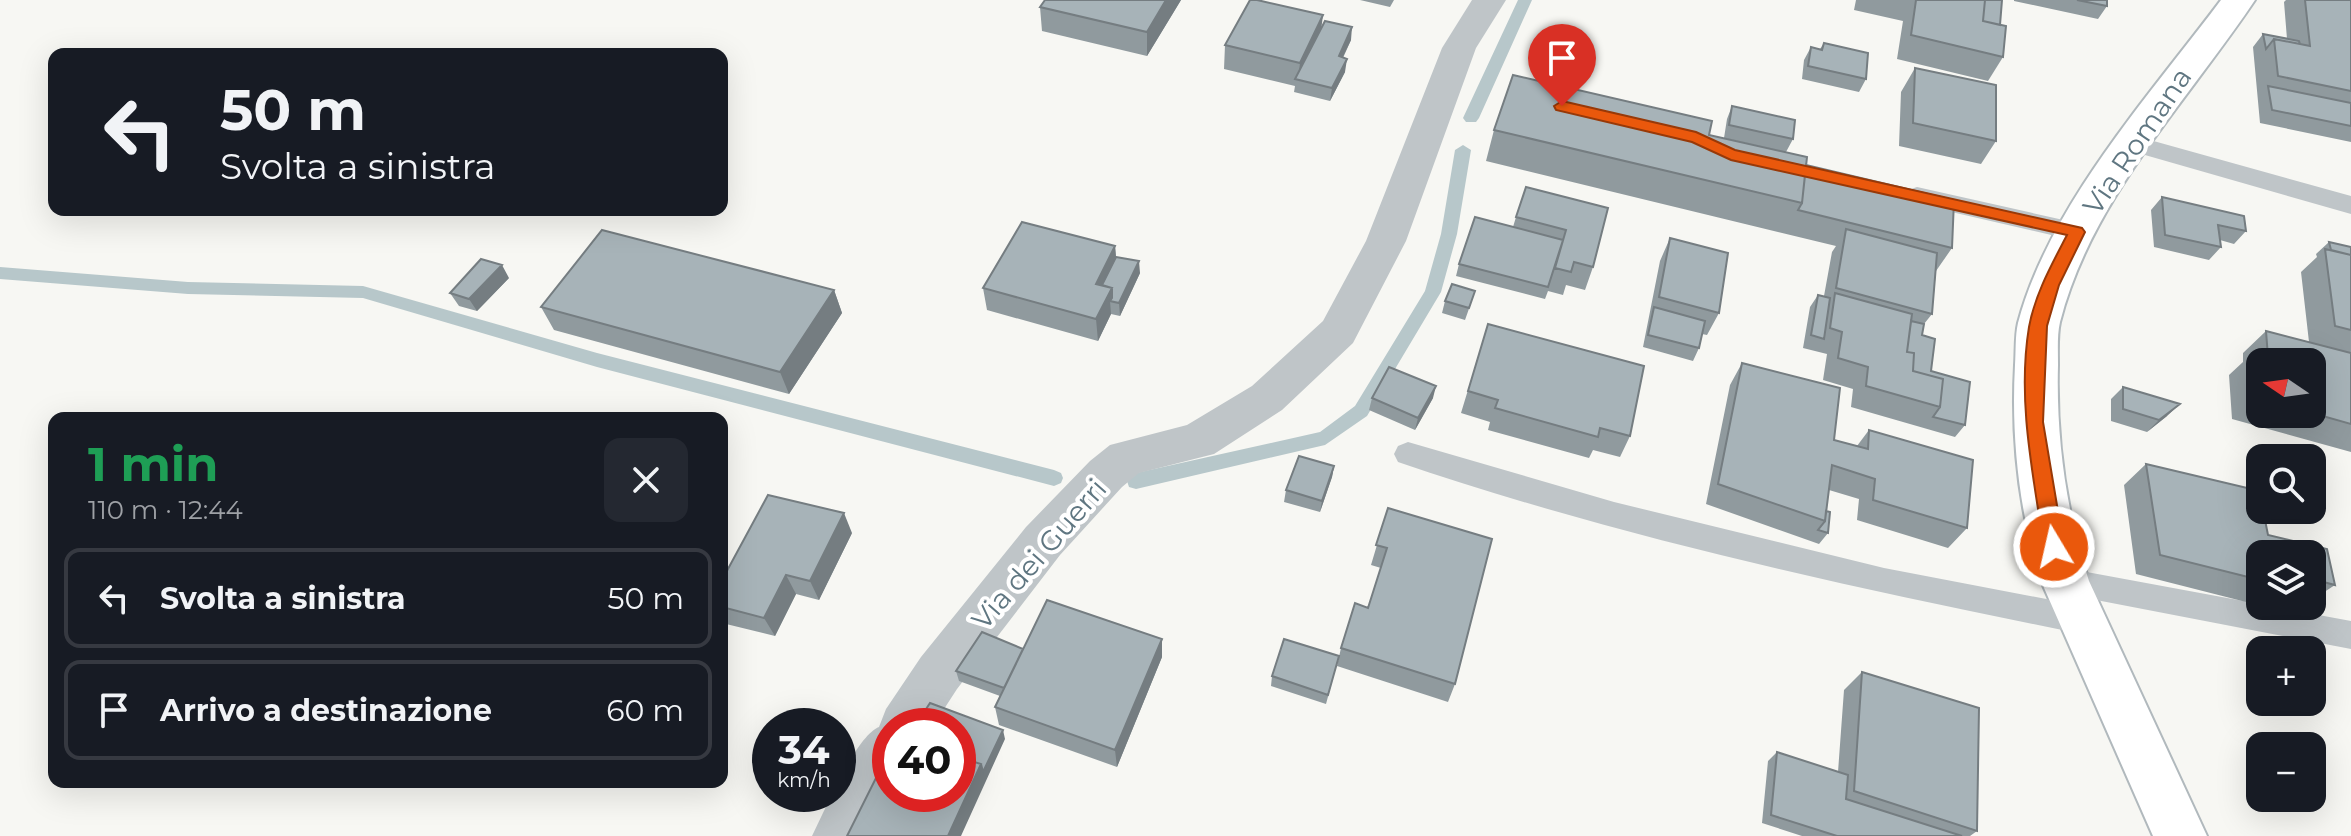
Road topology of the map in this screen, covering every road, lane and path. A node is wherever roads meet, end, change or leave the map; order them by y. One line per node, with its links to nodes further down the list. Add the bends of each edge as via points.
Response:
1 (1489, 0): 10 (street, Via dei Guerri, via 1459,48 1386,241 1338,332 1267,398 1198,441 1126,458 1106,474 1043,541)
2 (2238, 0): 3 (street, Via Romana)
3 (2132, 143): 5 (lane); 6 (street, Via Romana)
4 (1896, 191): 6 (lane)
5 (2351, 205)
6 (2077, 232): 8 (street, Via Romana, via 2038,326 2034,422 2054,547)
7 (1408, 454): 8 (lane, via 1626,518 1884,581)
8 (2074, 600): 9 (lane); 13 (street, Via Romana)
9 (2351, 635)
10 (916, 708)
11 (872, 774): 12 (street)
12 (839, 836)
13 (2180, 836)

